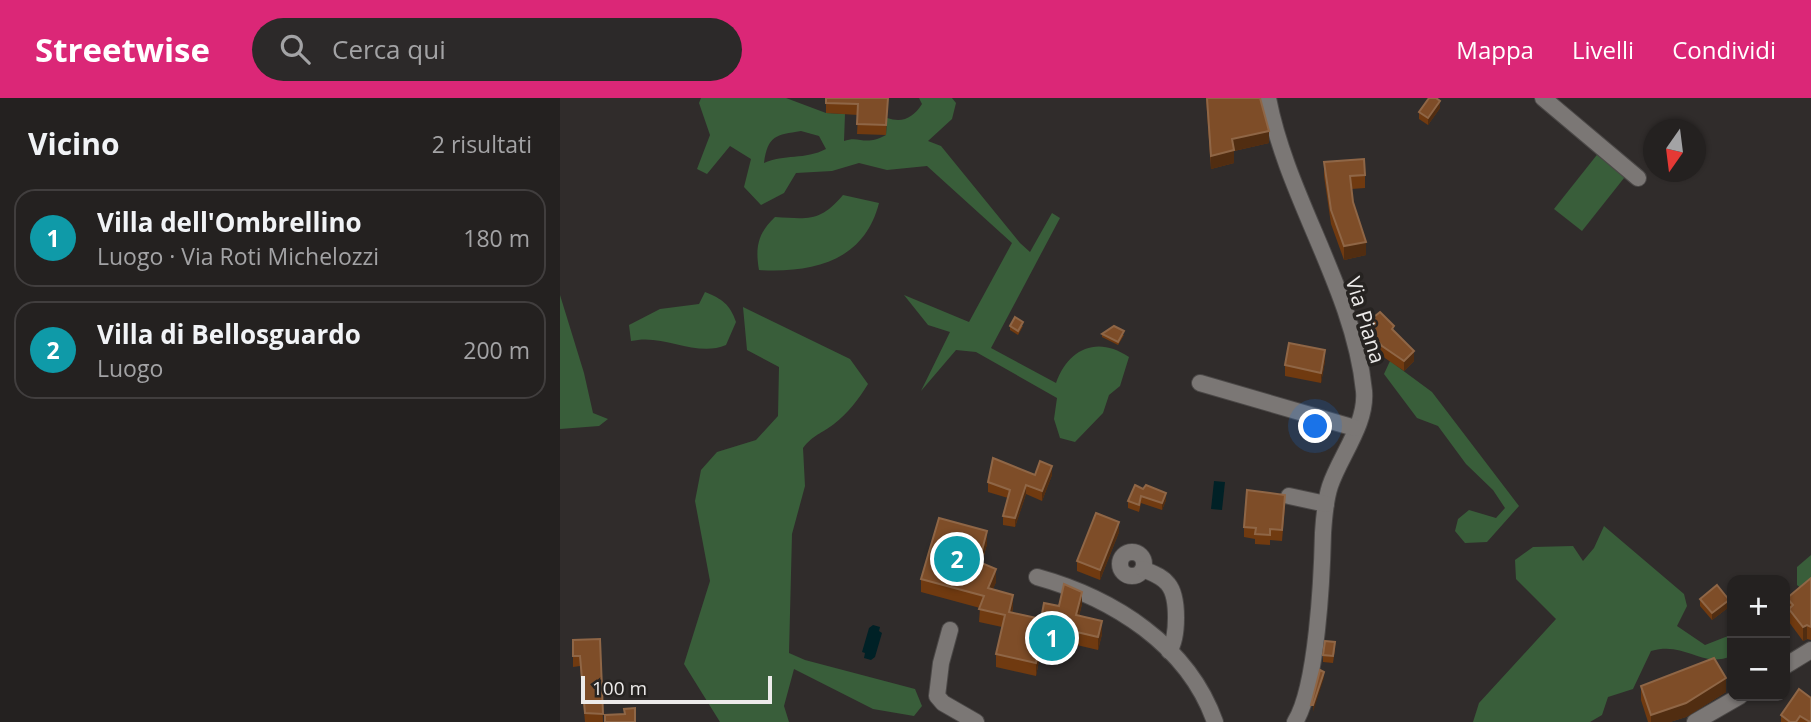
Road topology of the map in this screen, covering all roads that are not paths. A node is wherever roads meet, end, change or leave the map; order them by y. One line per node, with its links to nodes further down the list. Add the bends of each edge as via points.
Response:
1 (1268, 98): 5 (street, Via Piana, via 1282,151 1353,341 1364,394)
2 (1544, 98): 3 (street)
3 (1638, 178)
4 (1200, 383): 5 (street)
5 (1355, 428): 7 (street, Via Piana)
6 (1289, 496): 7 (street)
7 (1326, 504): 17 (street, Via Piana, via 1313,653)
8 (1143, 569): 12 (street, via 1172,590 1174,641)
9 (1037, 577): 12 (street, via 1100,598)
10 (950, 630): 15 (street, via 936,691 943,703)
11 (1811, 650): 13 (street)
12 (1169, 651): 16 (street, via 1208,701)
13 (1790, 663)
14 (1731, 701): 18 (street)
15 (976, 722)
16 (1215, 722)
17 (1295, 722)
18 (1695, 722)

